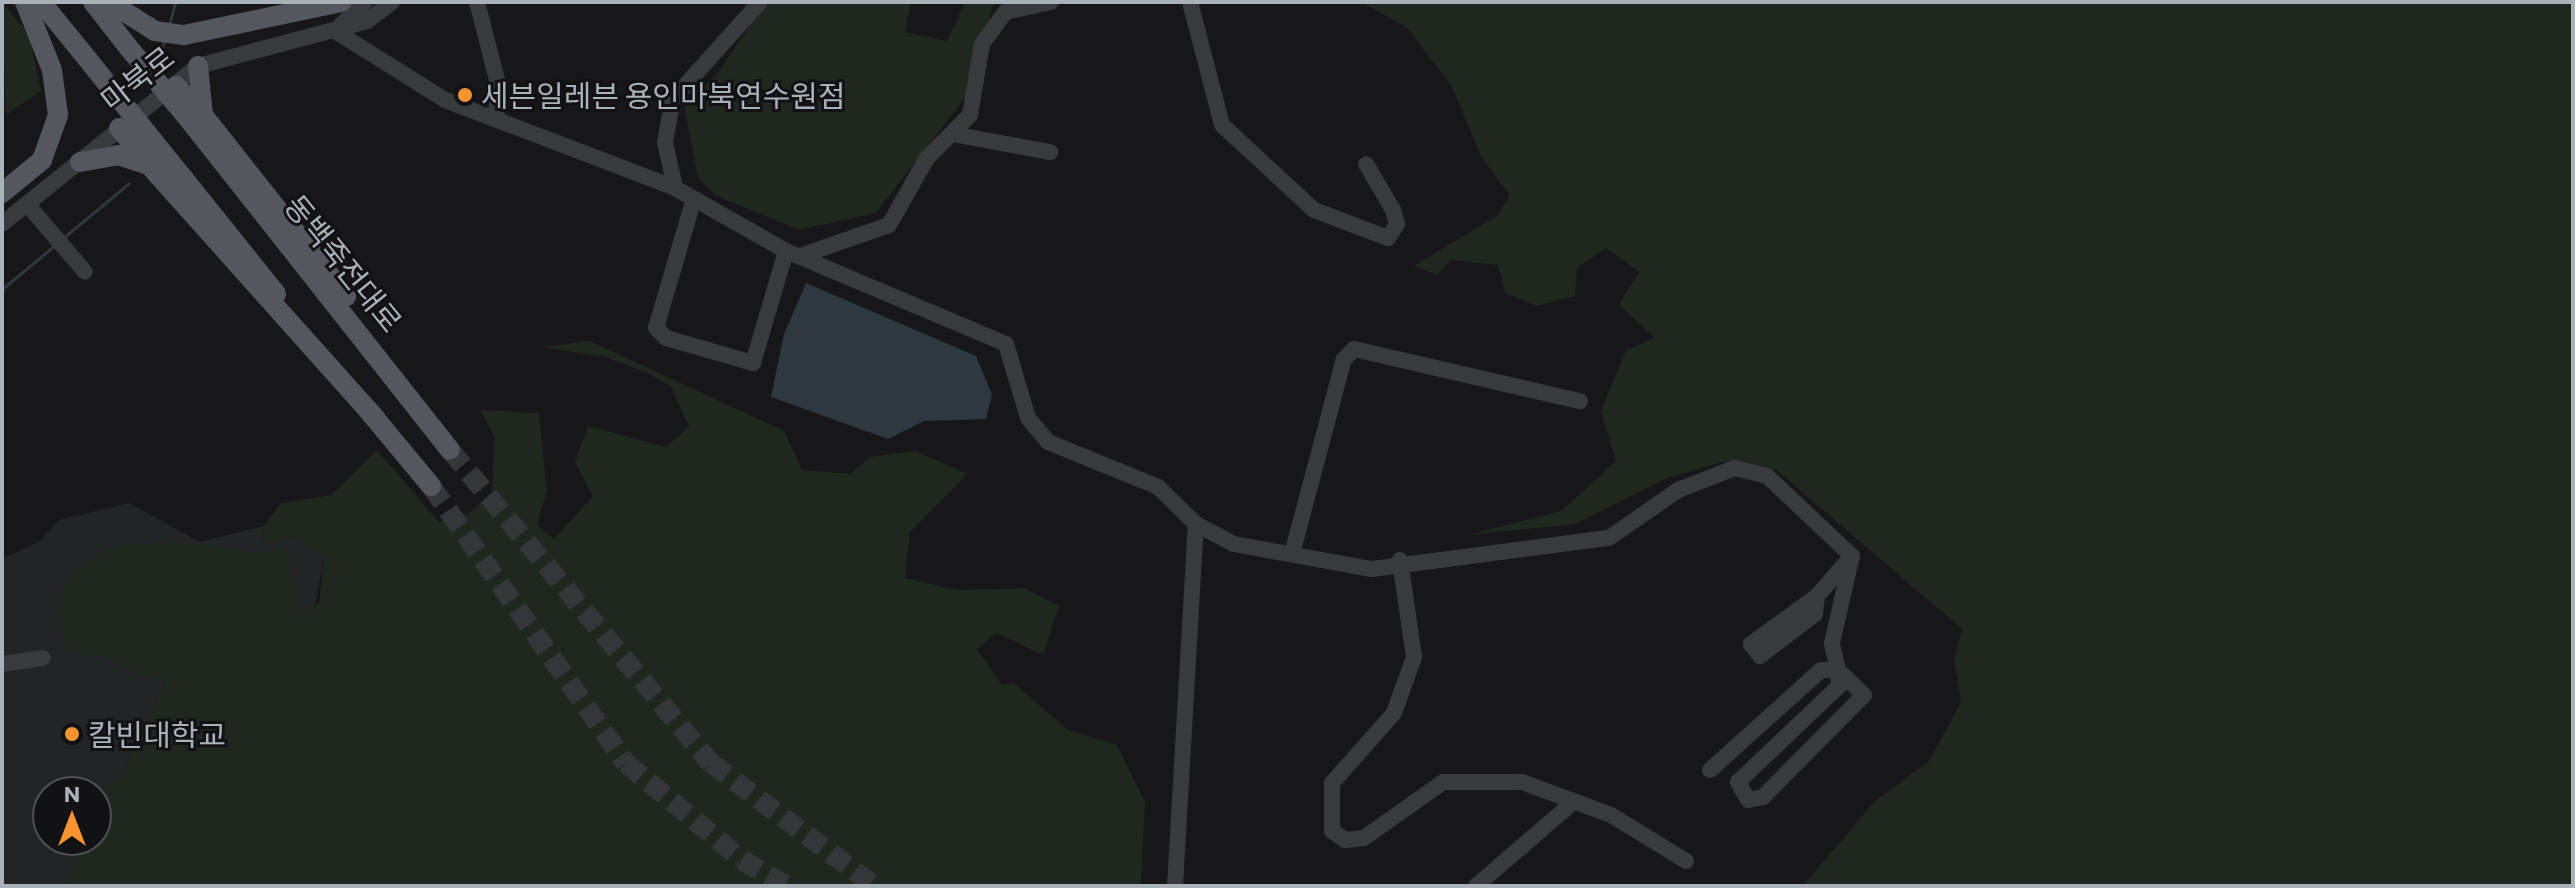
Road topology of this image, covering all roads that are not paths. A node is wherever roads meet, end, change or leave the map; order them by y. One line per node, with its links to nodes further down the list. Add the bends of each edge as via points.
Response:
1 (25, 2): 24 (main road, via 52,70 58,115 42,160)
2 (41, 2): 31 (main road, bridge)
3 (93, 2): 15 (main road, bridge)
4 (109, 2): 5 (main road, via 155,31 184,35)
5 (342, 2)
6 (365, 2): 12 (street)
7 (392, 2): 12 (street, 마북로)
8 (477, 2): 16 (street, via 498,84)
9 (760, 2): 23 (street, via 673,99 665,142)
10 (1051, 2): 18 (street, via 1005,12 982,44 970,115)
11 (1190, 2): 21 (street, via 1222,125 1314,210 1388,238 1397,224 1393,210)
12 (335, 31): 13 (street, 마북로, via 240,49); 16 (street, via 434,94)
13 (198, 66): 14 (street, 마북로); 15 (main road)
14 (176, 86): 15 (main road); 17 (street, 마북로)
15 (195, 116): 32 (main road, 동백죽전대로)
16 (496, 119): 23 (street)
17 (119, 128): 20 (street, 마북로); 22 (main road)
18 (952, 134): 19 (street); 28 (street, via 927,158 889,225)
19 (1050, 152)
20 (80, 162): 22 (main road, via 118,155); 26 (street, 마북로)
21 (1366, 164)
22 (149, 165): 31 (main road)
23 (675, 188): 25 (street)
24 (2, 193)
25 (693, 202): 28 (street); 28 (street, via 656,328 666,338 753,363)
26 (27, 204): 27 (street, 마북로); 29 (street)
27 (2, 224)
28 (793, 254): 34 (street, via 1006,344 1028,418 1048,442 1158,487)
29 (85, 272)
30 (1580, 401): 35 (street, via 1354,349 1344,359)
31 (375, 418): 33 (main road)
32 (450, 450)
33 (431, 486)
34 (1196, 524): 35 (street, via 1234,544); 45 (street)
35 (1292, 554): 37 (street, via 1372,569)
36 (1852, 556): 37 (street, via 1767,476 1735,468 1678,490 1609,538); 38 (street); 41 (street, via 1832,643)
37 (1400, 560): 43 (street, via 1414,657 1394,713 1332,783 1332,831 1345,840 1364,838 1428,789 1463,777 1522,782)
38 (1817, 596)
39 (43, 658): 40 (street)
40 (2, 664)
41 (1838, 670): 41 (street, via 1864,695 1763,797 1748,800 1738,782 1839,686); 42 (street, via 1821,670)
42 (1710, 770)
43 (1572, 803): 44 (street, via 1657,838); 46 (street)
44 (1686, 861)
45 (1175, 886)
46 (1476, 886)

